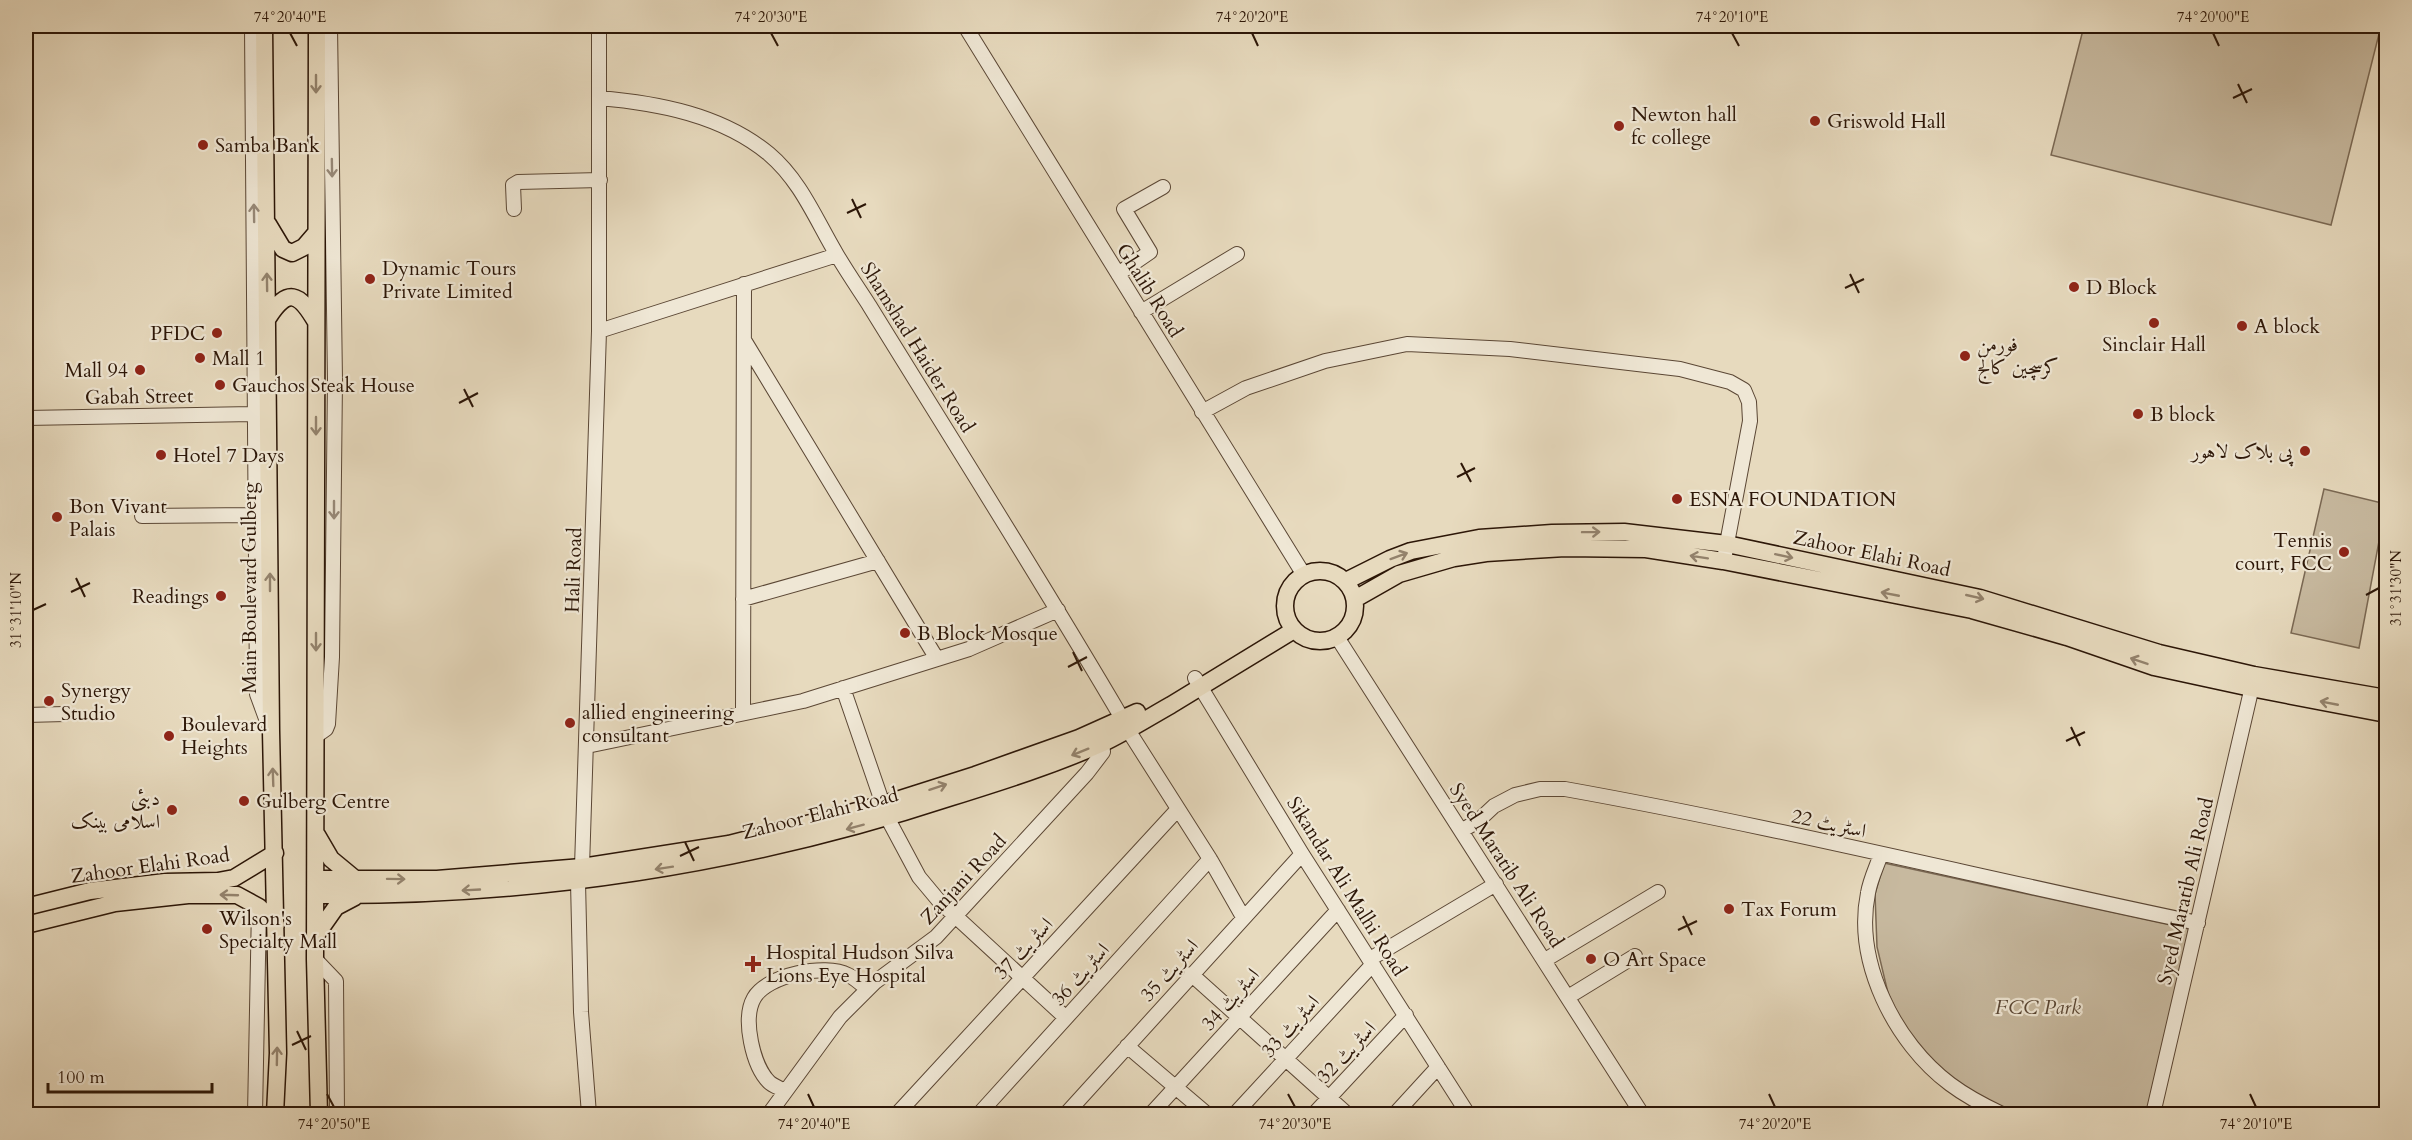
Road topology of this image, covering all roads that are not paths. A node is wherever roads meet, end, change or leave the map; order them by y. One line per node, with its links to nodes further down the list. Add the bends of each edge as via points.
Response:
1 (252, 26): 23 (street, one-way to 1)
2 (264, 26): 11 (main road, Main Boulevard Gulberg)
3 (316, 26): 12 (main road, one-way to 12)
4 (330, 26): 48 (street, one-way to 48, via 335,380 332,645 328,724)
5 (599, 26): 7 (street, Hali Road)
6 (965, 26): 15 (street, Ghalib Road)
7 (599, 98): 8 (street, Hali Road); 14 (street, Shamshad Haider Road, via 639,101 685,111 728,128 767,152 788,171)
8 (600, 180): 10 (street, via 518,182 512,190); 20 (street, Hali Road)
9 (1163, 187): 15 (street, via 1124,209 1150,252)
10 (514, 209)
11 (267, 222): 12 (main road, via 283,249 292,253 304,247); 18 (main road, Main Boulevard Gulberg, one-way to 11)
12 (316, 233): 19 (main road)
13 (1237, 254): 17 (street)
14 (837, 255): 16 (street); 34 (street, Shamshad Haider Road)
15 (1118, 274): 17 (street, Ghalib Road)
16 (744, 284): 20 (street); 21 (street)
17 (1141, 312): 22 (street, Ghalib Road)
18 (268, 318): 19 (main road, via 277,304 295,297 305,303); 47 (main road, Main Boulevard Gulberg, one-way to 18)
19 (316, 322): 48 (main road, one-way to 48)
20 (599, 331): 50 (street, Hali Road)
21 (744, 339): 28 (street); 32 (street)
22 (1202, 412): 27 (street, via 1246,388 1325,361 1407,344 1510,349 1680,369 1730,382 1744,390 1749,402 1750,421); 30 (street, Ghalib Road)
23 (253, 414): 24 (street, Gabah Street); 25 (street)
24 (26, 418)
25 (254, 515): 26 (street); 47 (street, via 257,694)
26 (142, 516)
27 (1727, 544): 29 (street); 31 (main road, Zahoor Elahi Road, one-way to 27, via 1411,551 1479,538 1624,532); 38 (main road, Zahoor Elahi Road, one-way to 38, via 1980,598)
28 (878, 561): 32 (street); 37 (street)
29 (1723, 561): 33 (main road, Zahoor Elahi Road, one-way to 33, via 1646,549 1565,548 1486,553 1399,574); 38 (main road, Zahoor Elahi Road, one-way to 29, via 2154,667 1972,610)
30 (1304, 575): 31 (main road, via 1326,571); 35 (main road, via 1295,582 1286,600)
31 (1346, 581): 33 (main road)
32 (743, 599): 42 (street)
33 (1355, 599): 36 (main road, via 1352,621)
34 (1059, 610): 37 (street); 46 (street, Shamshad Haider Road)
35 (1291, 625): 36 (main road, via 1304,637 1315,640); 39 (main road, Zahoor Elahi Road)
36 (1337, 637): 53 (street, Syed Maratib Ali Road)
37 (938, 659): 40 (street)
38 (2253, 682): 41 (main road, Zahoor Elahi Road); 44 (main road, Zahoor Elahi Road, one-way to 38); 70 (street, Syed Maratib Ali Road)
39 (1198, 683): 46 (main road, Zahoor Elahi Road); 56 (street, Sikandar Ali Malhi Road)
40 (843, 688): 42 (street); 52 (street)
41 (2386, 698)
42 (743, 713): 50 (street)
43 (65, 714): 45 (street)
44 (2386, 714)
45 (26, 715)
46 (1126, 725): 49 (main road, Zahoor Elahi Road); 51 (street, Shamshad Haider Road); 52 (main road, Zahoor Elahi Road, one-way to 46, via 1016,761)
47 (271, 731): 55 (main road, Main Boulevard Gulberg, one-way to 47)
48 (316, 736): 54 (main road)
49 (1102, 743): 52 (main road, Zahoor Elahi Road, one-way to 52, via 1037,769); 68 (street, Zanjani Road, via 1103,752 1098,760)
50 (587, 746): 59 (street, Hali Road)
51 (1178, 809): 58 (street, Shamshad Haider Road); 79 (street, اسٹریٹ 37)
52 (886, 811): 59 (main road, Zahoor Elahi Road); 68 (street, via 919,877)
53 (1461, 831): 57 (street, اسٹریٹ 22, via 1515,795 1565,789); 61 (street, Syed Maratib Ali Road)
54 (316, 834): 60 (main road, via 331,859); 62 (main road)
55 (275, 853): 65 (main road, Zahoor Elahi Road, via 234,878 109,888); 72 (main road, Main Boulevard Gulberg)
56 (1302, 854): 67 (street, Sikandar Ali Malhi Road); 69 (street, اسٹریٹ 35)
57 (1881, 854): 70 (street, اسٹریٹ 22); 109 (street, via 1868,893 1866,920 1873,968 1886,1003 1910,1043 1936,1071 1950,1084)
58 (1210, 859): 69 (street, Shamshad Haider Road); 83 (street, اسٹریٹ 36)
59 (580, 874): 60 (main road, Zahoor Elahi Road, one-way to 59); 64 (main road, Zahoor Elahi Road, one-way to 64, via 540,886); 97 (street, Hali Road, via 581,1012)
60 (354, 878): 62 (main road, Zahoor Elahi Road)
61 (1496, 884): 76 (street, Syed Maratib Ali Road); 77 (street, اسٹریٹ 33)
62 (316, 887): 64 (main road, Zahoor Elahi Road); 73 (main road)
63 (1658, 892): 76 (street)
64 (358, 895): 73 (main road, via 336,907)
65 (26, 907)
66 (259, 907): 71 (main road, Zahoor Elahi Road, one-way to 71, via 237,895 188,896 115,903); 72 (main road, Zahoor Elahi Road); 93 (street)
67 (1338, 910): 77 (street, Sikandar Ali Malhi Road); 84 (street, اسٹریٹ 34)
68 (956, 916): 79 (street); 80 (street, Zanjani Road, via 925,948)
69 (1243, 917): 78 (street, اسٹریٹ 35)
70 (2198, 923): 110 (street, Syed Maratib Ali Road)
71 (26, 925)
72 (276, 925): 94 (main road, Main Boulevard Gulberg, one-way to 72)
73 (316, 937): 75 (main road)
74 (1635, 956): 81 (street)
75 (315, 959): 95 (main road); 96 (street, via 336,981)
76 (1545, 960): 81 (street, Syed Maratib Ali Road)
77 (1371, 962): 82 (street, Sikandar Ali Malhi Road); 86 (street, اسٹریٹ 33)
78 (1191, 974): 84 (street); 85 (street, اسٹریٹ 35)
79 (1023, 977): 83 (street); 91 (street, اسٹریٹ 37)
80 (867, 989): 89 (street, Zanjani Road, via 840,1017); 89 (street, via 848,975 808,972 766,985 753,999 749,1020 757,1064 770,1083)
81 (1568, 997): 92 (street, Syed Maratib Ali Road)
82 (1406, 1015): 87 (street, Sikandar Ali Malhi Road); 90 (street, اسٹریٹ 32)
83 (1066, 1018): 100 (street, اسٹریٹ 36)
84 (1239, 1018): 86 (street); 88 (street, اسٹریٹ 34)
85 (1126, 1046): 88 (street); 101 (street, اسٹریٹ 35)
86 (1286, 1059): 90 (street); 104 (street, اسٹریٹ 33)
87 (1438, 1067): 107 (street); 108 (street, Sikandar Ali Malhi Road)
88 (1176, 1087): 102 (street, اسٹریٹ 34); 103 (street)
89 (785, 1091): 98 (street, Zanjani Road)
90 (1329, 1098): 105 (street, اسٹریٹ 32); 106 (street)
91 (901, 1109): 99 (street)
92 (1637, 1113)
93 (255, 1114)
94 (275, 1114)
95 (319, 1114)
96 (337, 1114)
97 (589, 1114)
98 (769, 1114)
99 (917, 1114)
100 (979, 1114)
101 (1066, 1114)
102 (1151, 1114)
103 (1207, 1114)
104 (1235, 1114)
105 (1314, 1114)
106 (1347, 1114)
107 (1395, 1114)
108 (1468, 1114)
109 (2002, 1114)
110 (2153, 1114)

